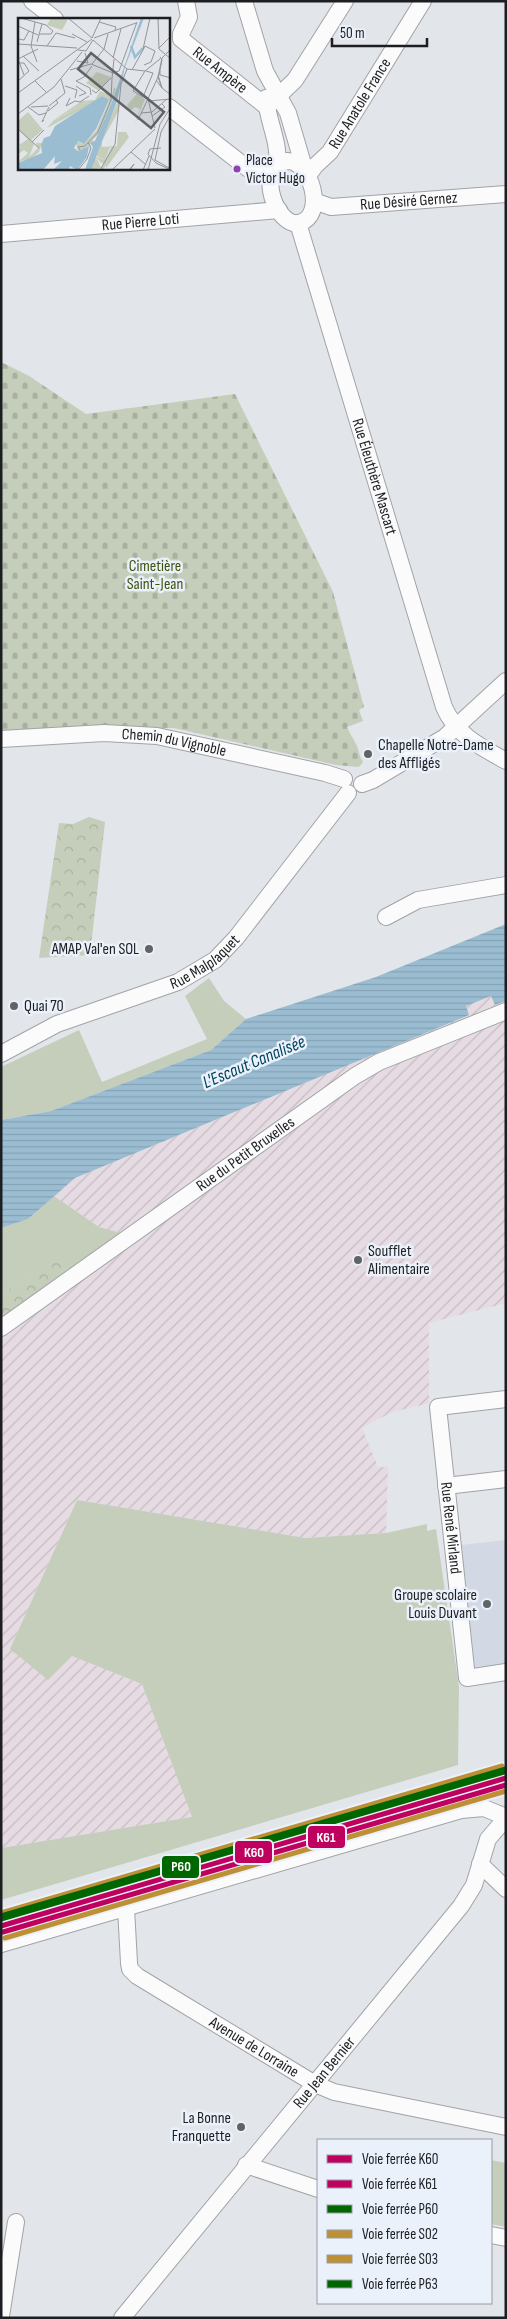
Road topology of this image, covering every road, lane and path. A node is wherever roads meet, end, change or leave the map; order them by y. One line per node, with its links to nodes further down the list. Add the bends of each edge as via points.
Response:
1 (32, 1): 7 (street)
2 (186, 1): 11 (street, Rue Ampère, via 189,17 180,34 182,39)
3 (244, 1): 9 (street)
4 (330, 1): 8 (street)
5 (345, 1): 8 (street)
6 (423, 1): 14 (street, Rue Anatole France, via 334,147)
7 (54, 18)
8 (335, 18): 10 (street, via 295,80)
9 (265, 71): 10 (street); 11 (street)
10 (279, 96): 11 (street); 14 (street, via 288,113)
11 (267, 107): 13 (street, via 277,146)
12 (170, 108): 13 (street, via 251,171)
13 (274, 171): 14 (street, via 287,161 295,161); 17 (street, via 273,196)
14 (306, 174): 16 (street)
15 (506, 194): 16 (street, Rue Désiré Gernez, via 331,207)
16 (314, 201): 18 (street, via 310,216)
17 (279, 210): 18 (street, via 286,220); 19 (street, Rue Pierre Loti)
18 (298, 223): 21 (street, Rue Éleuthère Mascart, via 442,700)
19 (1, 234)
20 (506, 681): 21 (street)
21 (457, 728): 23 (street, Rue Éleuthère Mascart, via 474,743); 24 (street, Chemin du Vignoble, via 362,784 359,777 348,775)
22 (1, 739): 24 (street, Chemin du Vignoble, via 104,733 166,736 325,773)
23 (506, 761)
24 (346, 786): 28 (street, Rue Malplaquet, via 236,938 215,960 178,982 66,1021)
25 (506, 885): 26 (street, via 418,900)
26 (386, 917)
27 (506, 1011): 29 (street, Rue du Petit Bruxelles, via 379,1062 355,1076)
28 (1, 1054)
29 (1, 1328)
30 (506, 1399): 32 (street, Rue René Mirland, via 438,1407)
31 (506, 1479): 32 (street)
32 (446, 1486): 33 (street, Rue René Mirland, via 467,1678)
33 (506, 1672)
34 (506, 1817): 35 (street, Rue Jean Bernier, via 488,1839); 37 (street, via 491,1809 468,1808)
35 (480, 1864): 36 (street); 39 (street, Rue Jean Bernier, via 474,1885 461,1906)
36 (506, 1889)
37 (126, 1908): 38 (street); 39 (street, Avenue de Lorraine, via 129,1963 136,1976)
38 (1, 1944)
39 (315, 2084): 40 (street, Avenue de Lorraine, via 334,2092); 41 (street, Rue Jean Bernier)
40 (506, 2127)
41 (246, 2164): 42 (street); 47 (street, Rue Jean Bernier)
42 (317, 2189)
43 (16, 2222): 46 (street)
44 (492, 2235): 45 (street)
45 (506, 2238)
46 (1, 2316)
47 (122, 2318)

